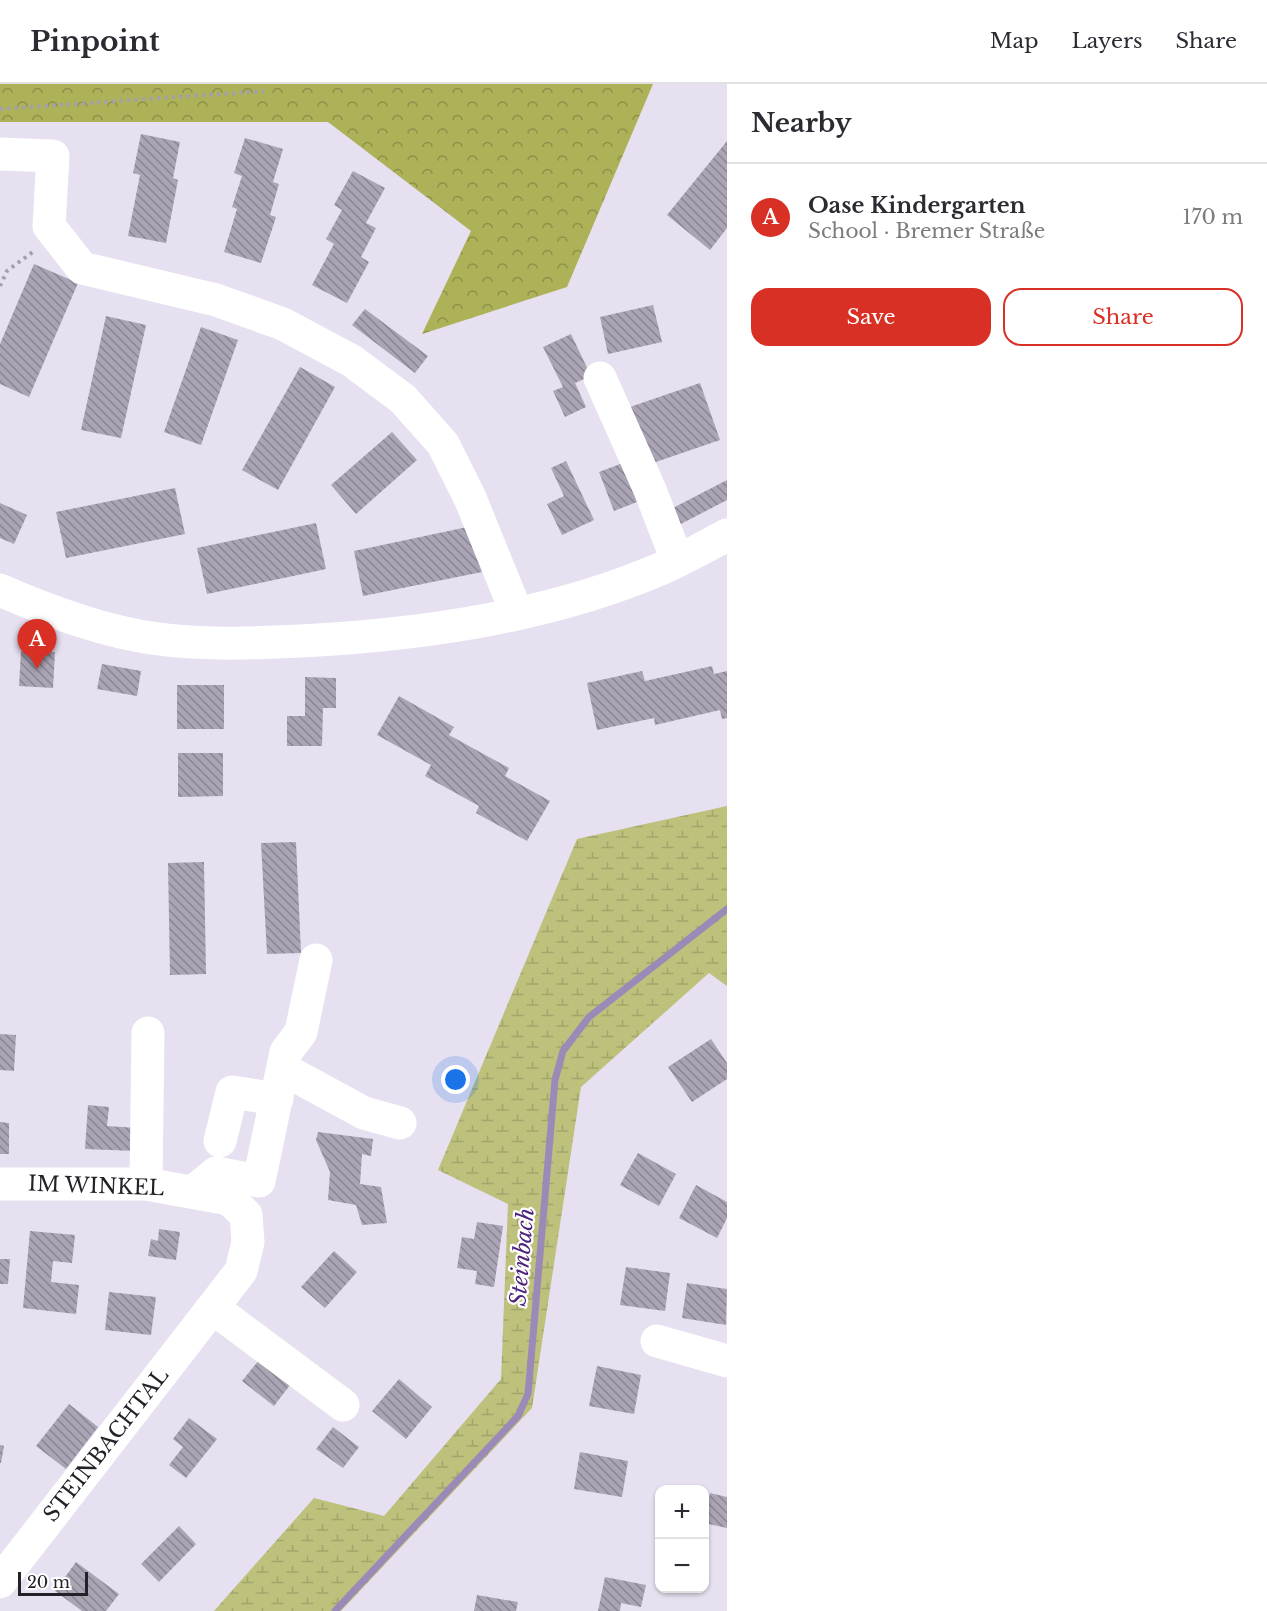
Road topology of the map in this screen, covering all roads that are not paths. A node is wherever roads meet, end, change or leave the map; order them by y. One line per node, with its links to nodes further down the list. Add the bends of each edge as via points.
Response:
1 (0, 154): 6 (street, via 53,156 53,230 82,268 216,300 283,324 352,362 404,399 443,444 470,498)
2 (600, 378): 4 (street)
3 (727, 535): 4 (street)
4 (677, 560): 6 (street, via 594,592)
5 (0, 590): 6 (street, via 97,626 151,638 204,642 363,637)
6 (517, 614)
7 (316, 960): 9 (street, via 301,1032 286,1052)
8 (148, 1033): 13 (street)
9 (280, 1084): 10 (street); 11 (street, via 232,1092); 14 (street, via 259,1181 216,1173)
10 (400, 1123)
11 (220, 1141)
12 (0, 1184): 13 (street, IM WINKEL)
13 (146, 1184): 14 (street, IM WINKEL)
14 (193, 1192): 15 (street, STEINBACHTAL, via 229,1199 246,1215 248,1242 241,1271)
15 (213, 1308): 18 (street); 19 (street, STEINBACHTAL)
16 (657, 1341): 17 (street)
17 (727, 1361)
18 (343, 1405)
19 (0, 1582)

